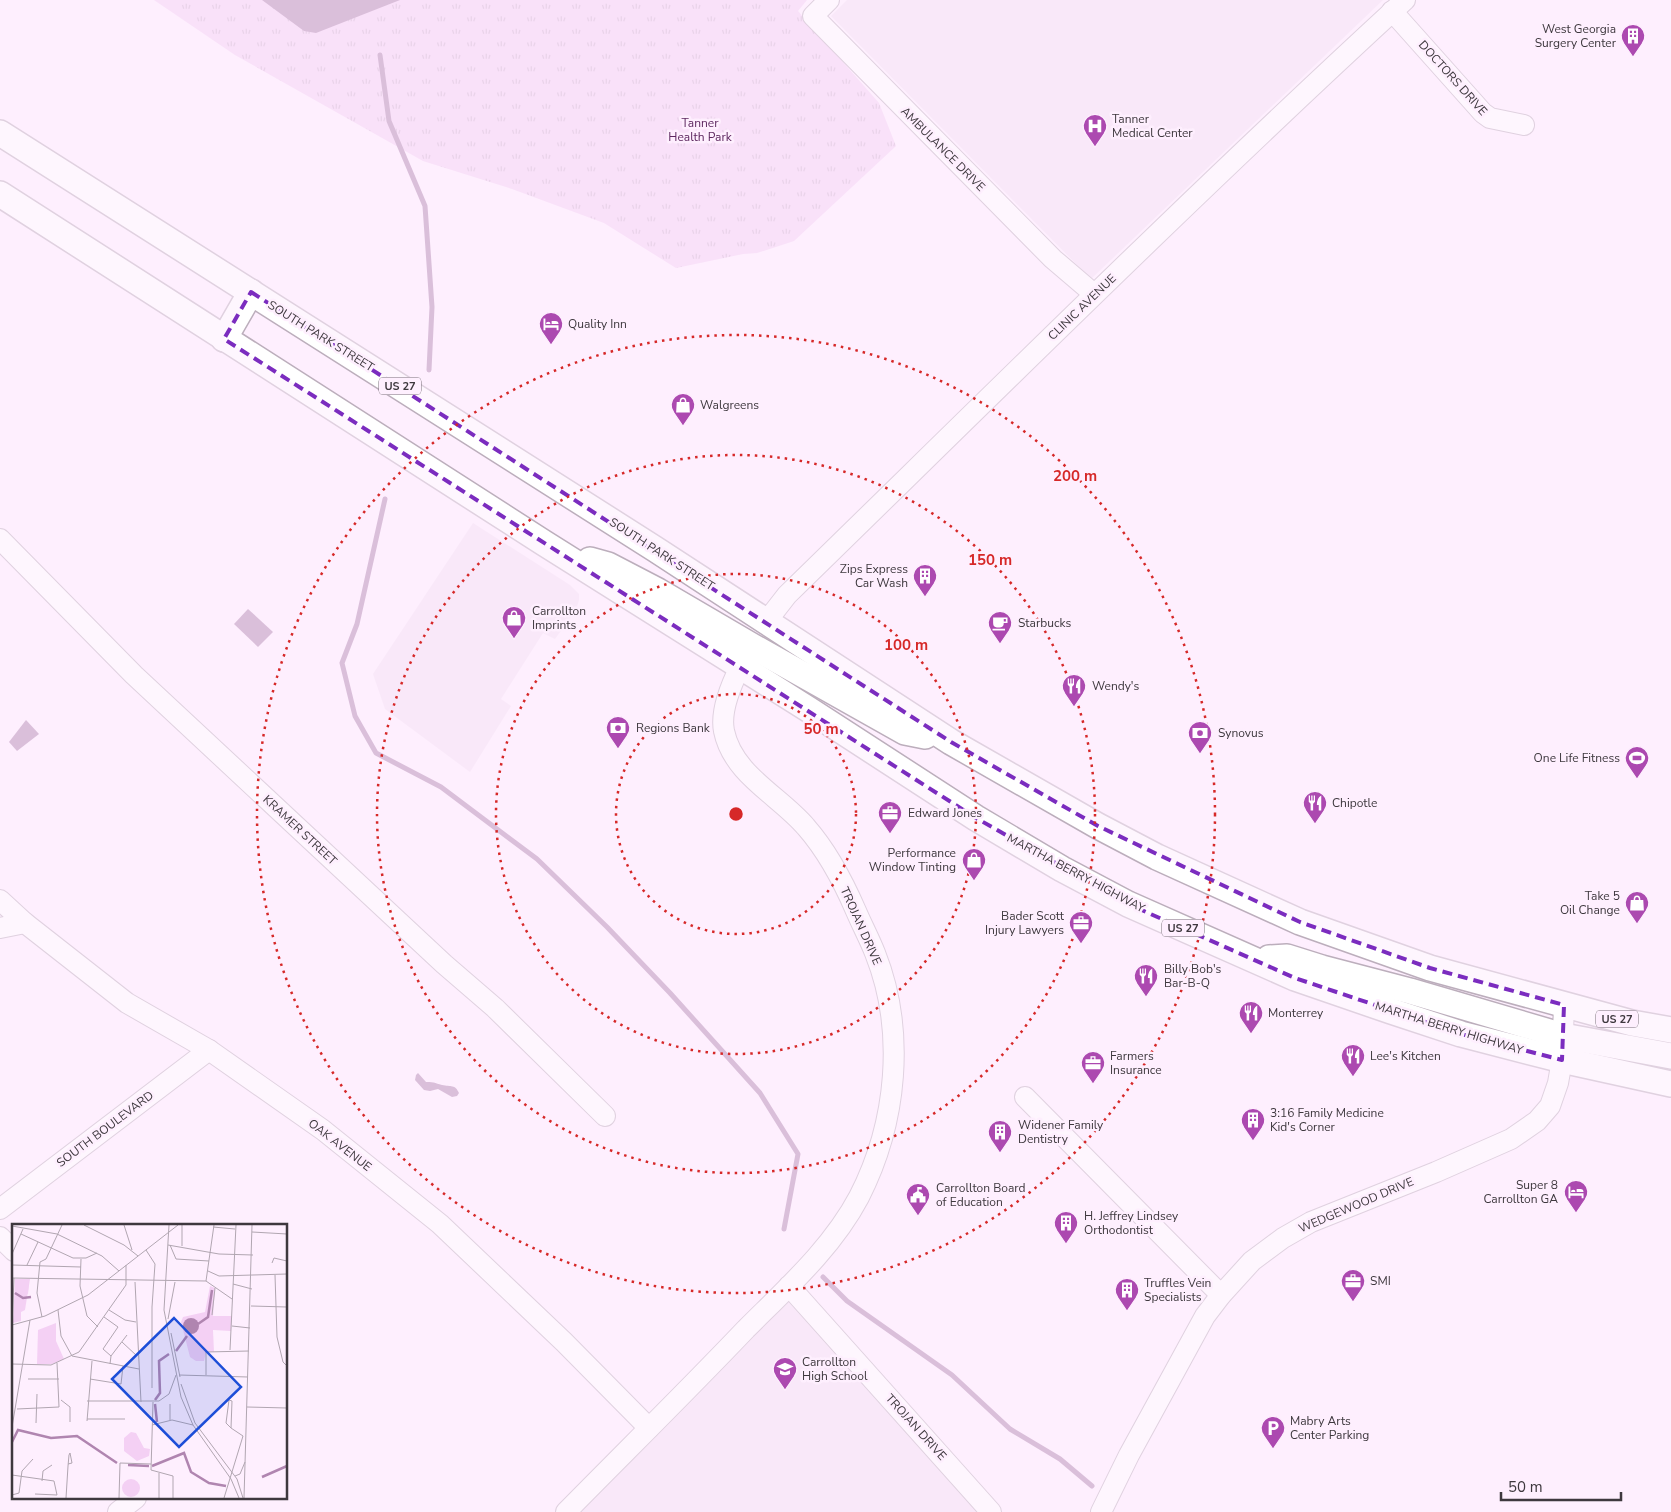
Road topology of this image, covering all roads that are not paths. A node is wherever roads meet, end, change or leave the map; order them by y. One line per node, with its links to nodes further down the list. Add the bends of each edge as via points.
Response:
1 (829, 0): 7 (street, AMBULANCE DRIVE, via 813,16 1053,259)
2 (1399, 6): 3 (street, DOCTORS DRIVE, via 1483,113 1490,118); 7 (street, CLINIC AVENUE)
3 (1524, 125)
4 (0, 133): 6 (main road, SOUTH PARK STREET / US 27)
5 (0, 194): 8 (main road, US 27)
6 (251, 292): 8 (main road); 10 (main road, SOUTH PARK STREET / US 27)
7 (1094, 294): 10 (street, CLINIC AVENUE, via 787,595)
8 (224, 339): 11 (main road, US 27, via 556,551)
9 (0, 539): 25 (street, KRAMER STREET, via 134,676 495,1008)
10 (766, 622): 11 (main road); 12 (main road, US 27)
11 (746, 657): 12 (main road, via 905,732); 16 (main road, MARTHA BERRY HIGHWAY / US 27, via 808,709 976,818 1128,904); 29 (street, TROJAN DRIVE, via 731,685 726,706 724,730 732,752 746,773 806,826 828,855 876,954 891,1017 894,1064 889,1110 876,1155 859,1196 835,1236)
12 (951, 742): 17 (main road, US 27, via 1157,857 1300,922 1430,968)
13 (0, 900): 14 (street, OAK AVENUE)
14 (25, 923): 15 (street); 20 (street, OAK AVENUE, via 127,1003)
15 (0, 928)
16 (1251, 958): 19 (main road, via 1288,957); 22 (main road, MARTHA BERRY HIGHWAY / US 27, via 1295,978 1461,1034)
17 (1564, 1005): 18 (main road, US 27); 19 (street, WEDGEWOOD DRIVE)
18 (1671, 1030)
19 (1563, 1036): 21 (main road); 22 (street, WEDGEWOOD DRIVE)
20 (209, 1050): 26 (street, SOUTH BOULEVARD); 31 (street, OAK AVENUE, via 322,1130 440,1224)
21 (1671, 1056)
22 (1562, 1060): 23 (main road, MARTHA BERRY HIGHWAY / US 27); 30 (street, WEDGEWOOD DRIVE, via 1550,1106 1524,1131 1436,1172 1311,1222 1282,1238 1252,1261)
23 (1671, 1084)
24 (1025, 1097): 30 (street)
25 (605, 1116)
26 (0, 1209)
27 (0, 1237): 28 (street)
28 (12, 1249)
29 (789, 1286): 31 (street); 35 (street, TROJAN DRIVE)
30 (1221, 1295): 36 (street, WEDGEWOOD DRIVE, via 1205,1316 1166,1384)
31 (649, 1428): 34 (street)
32 (133, 1500): 33 (street)
33 (118, 1512)
34 (566, 1512)
35 (991, 1512)
36 (1101, 1512)

